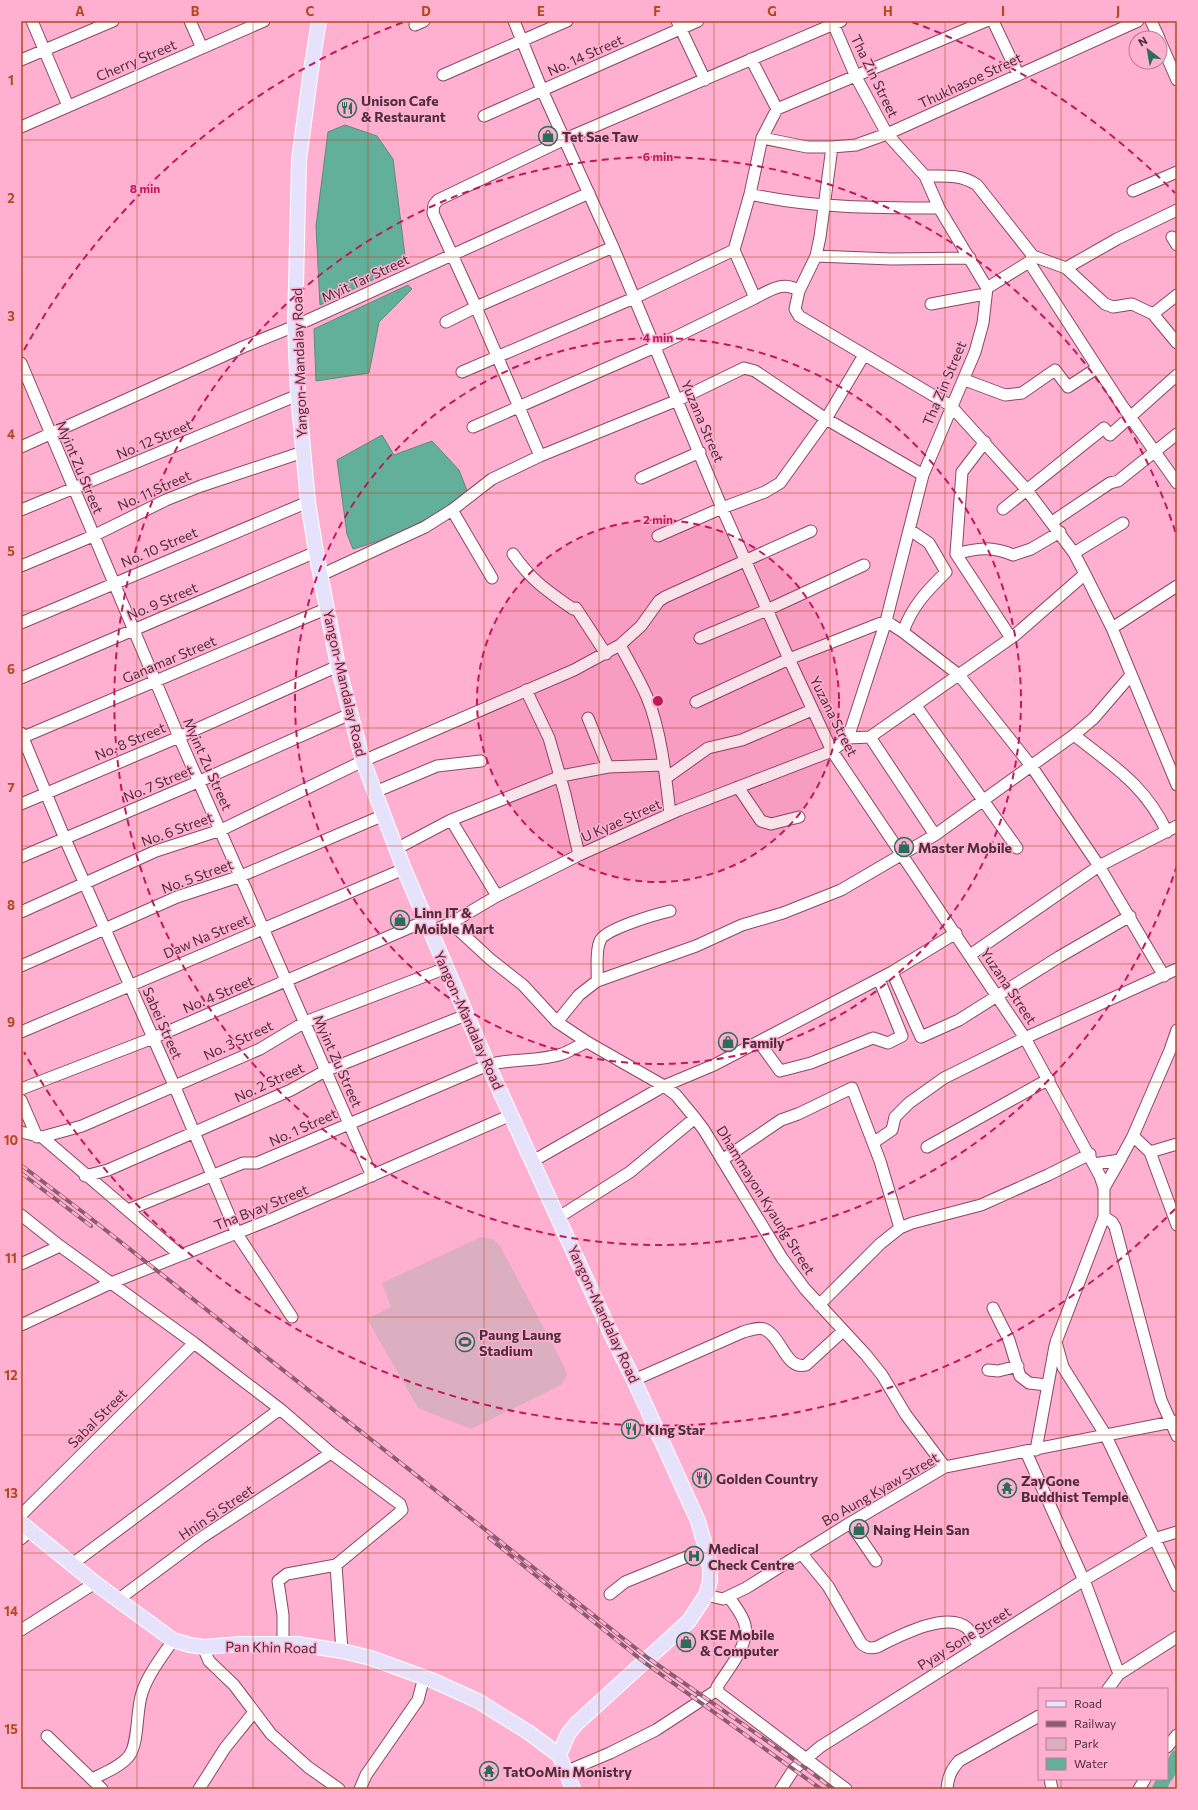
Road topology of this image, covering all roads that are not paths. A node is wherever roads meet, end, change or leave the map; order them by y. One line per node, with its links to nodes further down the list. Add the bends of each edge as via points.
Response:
1 (32, 21): 16 (street)
2 (113, 21): 16 (street)
3 (190, 21): 15 (street)
4 (264, 21): 15 (street, Cherry Street)
5 (319, 21): 58 (main road, Yangon-Mandalay Road, via 299,160)
6 (514, 21): 14 (street, Yuzana Street)
7 (567, 21): 14 (street)
8 (698, 21): 13 (street, No. 14 Street)
9 (986, 21): 22 (street)
10 (993, 21): 20 (street)
11 (1138, 21): 20 (street, Thukhasoe Street)
12 (836, 22): 17 (street); 22 (street, Tha Zin Street)
13 (679, 25): 23 (street); 25 (street, No. 14 Street)
14 (522, 40): 21 (street); 25 (street, Yuzana Street)
15 (202, 48): 26 (street, Cherry Street)
16 (44, 50): 19 (street); 26 (street)
17 (751, 59): 23 (street); 27 (street)
18 (1168, 59): 24 (street)
19 (21, 60)
20 (1018, 74): 30 (street, Thukhasoe Street)
21 (443, 75)
22 (856, 77): 27 (street); 30 (street, Tha Zin Street)
23 (705, 80): 32 (street)
24 (1177, 80)
25 (542, 90): 28 (street, No. 14 Street); 32 (street, Yuzana Street)
26 (68, 106): 29 (street, Cherry Street)
27 (777, 109): 31 (street)
28 (484, 116)
29 (21, 127)
30 (887, 134): 33 (street, Thukhasoe Street, via 856,146); 35 (street, Tha Zin Street)
31 (762, 138): 33 (street, Thukhasoe Street, via 807,147); 38 (street)
32 (564, 139): 37 (street, Yuzana Street); 44 (street, via 438,200 433,213)
33 (832, 147): 39 (street)
34 (1177, 172): 36 (street)
35 (925, 176): 40 (street, Tha Zin Street); 47 (street, via 960,177 977,185)
36 (1133, 191)
37 (589, 193): 42 (street, Yuzana Street); 44 (street, Myit Tar Street)
38 (750, 194): 39 (street, via 780,201); 43 (street)
39 (826, 205): 40 (street); 45 (street)
40 (939, 208): 46 (street, Tha Zin Street)
41 (1177, 210): 48 (street, via 1117,239)
42 (613, 247): 52 (street, Yuzana Street); 55 (street)
43 (734, 250): 52 (street); 53 (street)
44 (452, 254): 55 (street); 58 (street, Myit Tar Street)
45 (816, 256): 46 (street, via 891,259); 49 (street)
46 (970, 258): 50 (street, Tha Zin Street)
47 (1031, 259): 48 (street); 50 (street); 64 (street)
48 (1066, 268): 56 (street, via 1105,304 1113,307 1132,304)
49 (799, 291): 53 (street, via 788,285 777,287); 61 (street, via 795,309 799,316)
50 (986, 291): 54 (street); 68 (street, Tha Zin Street, via 983,323)
51 (1177, 295): 56 (street)
52 (634, 298): 60 (street, Yuzana Street); 62 (street)
53 (755, 298): 60 (street)
54 (931, 304)
55 (476, 307): 57 (street); 62 (street)
56 (1153, 314): 59 (street)
57 (446, 322)
58 (295, 326): 69 (main road, Yangon-Mandalay Road); 76 (street, Myit Tar Street)
59 (1175, 336)
60 (655, 347): 70 (street, Yuzana Street); 72 (street)
61 (864, 355): 71 (street); 74 (street)
62 (498, 358): 65 (street); 72 (street)
63 (21, 363): 66 (street, Myint Zu Street)
64 (1097, 368): 68 (street, via 1068,387 1054,370 1022,393 1005,395); 73 (street)
65 (462, 372)
66 (23, 375): 76 (street, Myint Zu Street)
67 (1177, 375): 73 (street)
68 (964, 380): 71 (street, Tha Zin Street)
69 (298, 395): 80 (main road, Yangon-Mandalay Road); 87 (street, No. 12 Street)
70 (678, 400): 74 (street, via 744,368 755,371); 81 (street, Yuzana Street); 83 (street)
71 (951, 406): 78 (street); 84 (street, Tha Zin Street)
72 (519, 407): 75 (street); 83 (street)
73 (1130, 417): 82 (street); 88 (street, via 1110,435 1104,428)
74 (826, 419): 84 (street); 90 (street, via 780,483 765,492)
75 (473, 427)
76 (50, 434): 79 (street, Myit Tar Street); 87 (street, Myint Zu Street)
77 (1177, 434): 82 (street)
78 (985, 442): 88 (street); 104 (street, via 962,472)
79 (21, 447)
80 (302, 452): 89 (main road, Yangon-Mandalay Road); 99 (street, No. 11 Street, via 166,500)
81 (700, 452): 85 (street); 90 (street, Yuzana Street)
82 (1155, 452): 86 (street); 94 (street, via 1118,481 1110,483)
83 (540, 456): 93 (street, via 492,478)
84 (923, 475): 97 (street, Tha Zin Street)
85 (641, 478)
86 (1177, 483)
87 (74, 489): 92 (street, No. 12 Street); 99 (street, Myint Zu Street)
88 (1026, 489): 91 (street); 94 (street)
89 (308, 502): 101 (main road, Yangon-Mandalay Road); 111 (street, No. 10 Street)
90 (722, 508): 100 (street); 105 (street, Yuzana Street)
91 (1003, 509)
92 (21, 510)
93 (452, 510): 109 (street, via 425,527); 110 (street)
94 (1052, 522): 98 (street)
95 (1123, 522): 102 (street)
96 (811, 530): 105 (street, No. 6 Street)
97 (910, 530): 115 (street, Tha Zin Street); 119 (street, via 929,543 946,572 922,596)
98 (1060, 532): 102 (street); 104 (street, via 1031,549 1013,555 1002,550 978,548)
99 (93, 536): 107 (street, No. 11 Street); 111 (street, Myint Zu Street)
100 (658, 536)
101 (316, 552): 109 (main road, Yangon-Mandalay Road); 118 (street, No. 9 Street)
102 (1074, 553): 108 (street)
103 (513, 554): 123 (street, via 527,574 541,587 573,609 576,608)
104 (956, 554): 121 (street)
105 (745, 560): 114 (street, Yuzana Street); 122 (street, No. 6 Street, via 659,601 641,626)
106 (864, 565): 114 (street)
107 (21, 566)
108 (1085, 574): 117 (street); 121 (street)
109 (321, 575): 113 (main road, Yangon-Mandalay Road)
110 (492, 578)
111 (113, 582): 116 (street, No. 10 Street); 118 (street, Myint Zu Street)
112 (1177, 586): 117 (street)
113 (328, 608): 125 (main road, Yangon-Mandalay Road); 129 (street, Ganamar Street)
114 (767, 610): 120 (street); 124 (street, Yuzana Street)
115 (886, 621): 119 (street); 124 (street); 140 (street, Tha Zin Street)
116 (21, 622)
117 (1112, 628): 127 (street)
118 (135, 629): 128 (street, No. 9 Street); 129 (street, Myint Zu Street)
119 (903, 632): 126 (street)
120 (700, 638)
121 (1010, 638): 126 (street)
122 (620, 645): 123 (street, No. 6 Street); 144 (street, via 647,697)
123 (606, 654): 130 (street, No. 6 Street)
124 (789, 659): 131 (street); 133 (street, Yuzana Street)
125 (338, 666): 134 (main road, Yangon-Mandalay Road); 138 (street, No. 8 Street)
126 (959, 675): 132 (street); 146 (street)
127 (1131, 675): 136 (street, via 1094,718); 150 (street)
128 (21, 678)
129 (156, 680): 137 (street, Ganamar Street); 138 (street, Myint Zu Street)
130 (526, 690): 142 (street, No. 6 Street); 147 (street, via 549,738)
131 (696, 702)
132 (916, 706): 139 (street); 154 (street)
133 (812, 710): 141 (street, Yuzana Street); 148 (street, via 742,740 708,748)
134 (350, 714): 142 (main road, Yangon-Mandalay Road); 149 (street, No. 7 Street)
135 (588, 718): 145 (street)
136 (1074, 735): 146 (street); 160 (street, via 1119,769)
137 (22, 736): 153 (street, Sabei Street)
138 (179, 737): 149 (street, Myint Zu Street); 153 (street, No. 8 Street)
139 (870, 737): 140 (street); 162 (street)
140 (848, 738): 141 (street, U Kyae Street)
141 (832, 751): 151 (street, U Kyae Street); 166 (street, Yuzana Street)
142 (363, 761): 152 (main road, Yangon-Mandalay Road); 161 (street, No. 6 Street)
143 (481, 761): 152 (street, via 437,766)
144 (663, 765): 145 (street); 148 (street)
145 (608, 767): 147 (street)
146 (1032, 767): 154 (street); 169 (street)
147 (561, 776): 159 (street); 167 (street)
148 (666, 778): 156 (street)
149 (200, 781): 161 (street, Myint Zu Street); 163 (street, No. 7 Street)
150 (1177, 785)
151 (738, 788): 156 (street, U Kyae Street); 158 (street, via 761,821 771,824)
152 (375, 792): 157 (main road, Yangon-Mandalay Road)
153 (46, 793): 155 (street, No. 8 Street); 163 (street, Sabei Street)
154 (984, 800): 162 (street); 164 (street)
155 (21, 804)
156 (670, 814): 167 (street, U Kyae Street)
157 (384, 815): 165 (main road, Yangon-Mandalay Road); 171 (street, No. 5 Street)
158 (800, 817)
159 (450, 820): 165 (street); 173 (street)
160 (1172, 829): 169 (street)
161 (221, 830): 171 (street, Myint Zu Street); 172 (street, No. 6 Street, via 156,851)
162 (934, 835): 166 (street)
163 (65, 839): 168 (street, No. 7 Street); 172 (street, Sabei Street)
164 (1017, 848)
165 (396, 849): 170 (main road, Yangon-Mandalay Road)
166 (902, 853): 181 (street, Yuzana Street); 190 (street, via 840,890)
167 (579, 855): 173 (street, U Kyae Street)
168 (21, 857)
169 (1100, 866): 176 (street); 182 (street)
170 (404, 869): 178 (main road, Yangon-Mandalay Road); 179 (street, Daw Na Street)
171 (241, 876): 179 (street, Myint Zu Street); 180 (street, No. 5 Street, via 177,897)
172 (85, 883): 175 (street, No. 6 Street); 180 (street, Sabei Street)
173 (497, 896): 177 (street, U Kyae Street)
174 (670, 911): 190 (street, via 603,935 599,947)
175 (21, 912)
176 (1130, 916): 187 (street); 192 (street)
177 (451, 923): 178 (street, U Kyae Street); 195 (street, Dhammayon Kyaung Street, via 523,985)
178 (428, 926): 184 (main road, Yangon-Mandalay Road); 189 (street, No. 4 Street)
179 (264, 928): 189 (street, Myint Zu Street); 191 (street, Daw Na Street)
180 (105, 929): 183 (street, No. 5 Street); 191 (street, Sabei Street)
181 (956, 933): 182 (street, Yuzana Street); 186 (street)
182 (970, 955): 192 (street, Yuzana Street)
183 (21, 966)
184 (446, 968): 193 (main road, Yangon-Mandalay Road); 194 (street, No. 3 Street)
185 (1177, 969): 187 (street)
186 (892, 972): 188 (street); 192 (street, via 921,1037 959,1020)
187 (1164, 976): 199 (street)
188 (879, 979): 201 (street); 201 (street, via 902,1036 888,1043 873,1038 862,1041 811,1063 780,1071)
189 (286, 981): 194 (street, Myint Zu Street); 198 (street, No. 4 Street)
190 (597, 981): 195 (street, via 579,995)
191 (130, 984): 197 (street, Daw Na Street); 198 (street, Sabei Street)
192 (996, 996): 199 (street, Yuzana Street)
193 (466, 1015): 203 (main road, Yangon-Mandalay Road); 204 (street, No. 2 Street)
194 (305, 1022): 204 (street, Myint Zu Street); 206 (street, No. 3 Street, via 260,1049)
195 (557, 1022): 200 (street, Dhammayon Kyaung Street)
196 (1177, 1030): 202 (street)
197 (21, 1032)
198 (153, 1038): 206 (street, Sabei Street); 208 (street, No. 4 Street)
199 (1026, 1038): 205 (street, Yuzana Street); 217 (street, via 944,1078 909,1103 895,1117 892,1130)
200 (587, 1042): 203 (street, No. 1 Street, via 562,1054 545,1058 503,1061); 207 (street, Dhammayon Kyaung Street)
201 (760, 1042): 207 (street)
202 (1174, 1044): 215 (street)
203 (488, 1065): 210 (main road, Yangon-Mandalay Road); 212 (street, No. 1 Street)
204 (325, 1071): 212 (street, Myint Zu Street); 214 (street, No. 2 Street, via 291,1090)
205 (1049, 1079): 219 (street); 221 (street, Yuzana Street)
206 (174, 1085): 214 (street, Sabei Street); 216 (street, No. 3 Street, via 82,1126)
207 (664, 1086): 211 (street, Dhammayon Kyaung Street, via 676,1095); 224 (street)
208 (21, 1089)
209 (21, 1100): 216 (street)
210 (511, 1115): 224 (main road, Yangon-Mandalay Road); 227 (street, Tha Byay Street)
211 (695, 1118): 222 (street, Dhammayon Kyaung Street); 231 (street, via 630,1172)
212 (349, 1122): 225 (street, No. 1 Street, via 257,1163 243,1163); 227 (street, Myint Zu Street)
213 (21, 1132): 216 (street)
214 (193, 1133): 225 (street, Sabei Street); 226 (street, No. 2 Street, via 108,1170)
215 (1133, 1136): 220 (street); 223 (street)
216 (39, 1137): 226 (street)
217 (873, 1143): 222 (street, via 852,1088 781,1120); 234 (street)
218 (1177, 1144): 220 (street)
219 (927, 1147)
220 (1150, 1152): 233 (street)
221 (1092, 1159): 223 (street); 228 (street, Yuzana Street); 234 (street, via 980,1205)
222 (722, 1160): 240 (street, Dhammayon Kyaung Street, via 782,1258)
223 (1120, 1160): 228 (street)
224 (533, 1161): 231 (main road, Yangon-Mandalay Road)
225 (213, 1174): 229 (street, No. 1 Street); 235 (street, Sabei Street)
226 (85, 1176): 229 (street)
227 (372, 1176): 235 (street, Tha Byay Street)
228 (1104, 1188): 232 (street, Yuzana Street)
229 (128, 1210): 237 (street)
230 (21, 1215): 236 (street)
231 (559, 1217): 249 (main road, Yangon-Mandalay Road)
232 (1104, 1217): 245 (street, Yuzana Street); 252 (street, via 1115,1227 1160,1400)
233 (1177, 1226)
234 (900, 1228): 240 (street, via 880,1244)
235 (237, 1234): 237 (street, Tha Byay Street); 242 (street, Sabei Street)
236 (60, 1246): 238 (street); 239 (street)
237 (180, 1255): 239 (street, Tha Byay Street)
238 (21, 1264)
239 (111, 1283): 243 (street, Tha Byay Street); 246 (street)
240 (819, 1305): 244 (street, Dhammayon Kyaung Street)
241 (993, 1308): 247 (street, via 1009,1340)
242 (292, 1317)
243 (21, 1325)
244 (843, 1331): 249 (street, via 806,1365 801,1366 792,1362 775,1337 763,1329 755,1329); 257 (street, Dhammayon Kyaung Street, via 882,1374 906,1415)
245 (1056, 1342): 250 (street, Yuzana Street); 253 (street, via 1063,1367)
246 (194, 1343): 251 (street); 258 (street, Sabal Street)
247 (1018, 1366): 248 (street, via 998,1371); 250 (street, via 1024,1381)
248 (988, 1370)
249 (634, 1380): 263 (main road, Yangon-Mandalay Road, via 698,1521)
250 (1047, 1385): 255 (street, Yuzana Street)
251 (280, 1409): 256 (street); 266 (street)
252 (1174, 1422): 253 (street, Bo Aung Kyaw Street); 254 (street)
253 (1105, 1434): 255 (street, Bo Aung Kyaw Street); 262 (street)
254 (1177, 1436)
255 (1031, 1451): 257 (street, Bo Aung Kyaw Street); 268 (street)
256 (331, 1453): 267 (street, via 398,1500 402,1506 399,1513); 274 (street, Hnin Si Street, via 201,1538)
257 (945, 1467): 259 (street, Bo Aung Kyaw Street)
258 (21, 1515)
259 (850, 1523): 264 (street, Bo Aung Kyaw Street); 265 (street)
260 (24, 1531): 266 (main road, Pan Khin Road)
261 (1177, 1532): 262 (street, Pyay Sone Street)
262 (1154, 1539): 268 (street, Pyay Sone Street); 270 (street)
263 (706, 1548): 271 (street, via 625,1582); 272 (main road, Yangon-Mandalay Road, via 710,1581)
264 (801, 1553): 273 (street, Bo Aung Kyaw Street); 279 (street, via 828,1586 860,1643 866,1648 877,1647 920,1626 951,1622 967,1628)
265 (876, 1562)
266 (71, 1565): 269 (main road, Pan Khin Road)
267 (336, 1565): 278 (street, via 287,1574 278,1581); 281 (street)
268 (1084, 1580): 279 (street, Pyay Sone Street); 282 (street)
269 (95, 1583): 274 (main road, Pan Khin Road); 275 (street)
270 (1177, 1586)
271 (610, 1594)
272 (706, 1595): 273 (street, via 716,1598); 291 (main road, Yangon-Mandalay Road, via 690,1621 576,1724 568,1734)
273 (729, 1597): 285 (street, via 745,1624 745,1633 733,1664)
274 (119, 1599): 277 (main road, Pan Khin Road)
275 (21, 1630)
276 (1177, 1637): 282 (street)
277 (173, 1640): 280 (main road, Pan Khin Road); 294 (street, via 148,1677 142,1692 135,1740 129,1756 120,1764)
278 (283, 1644): 280 (main road, Pan Khin Road); 281 (main road, Pan Khin Road)
279 (979, 1646): 292 (street, Pyay Sone Street)
280 (203, 1647): 286 (street, via 210,1661 234,1685)
281 (342, 1651): 283 (main road, Pan Khin Road, via 371,1658)
282 (1118, 1674): 284 (street)
283 (424, 1677): 291 (main road, Pan Khin Road, via 478,1701 528,1732); 299 (street, via 418,1700 366,1775)
284 (1109, 1688)
285 (718, 1690): 292 (street, via 721,1695); 293 (street, via 656,1730)
286 (254, 1712): 297 (street, via 225,1748); 298 (street, via 276,1739 308,1767)
287 (1038, 1719): 303 (street, via 959,1761 948,1777)
288 (1177, 1735): 290 (street)
289 (47, 1736): 294 (street)
290 (1168, 1746)
291 (559, 1756): 293 (main road)
292 (806, 1758): 301 (street, Pyay Sone Street, via 794,1769); 302 (street)
293 (565, 1772): 300 (main road)
294 (92, 1779): 296 (street)
295 (1144, 1780): 304 (street)
296 (102, 1789)
297 (199, 1789)
298 (339, 1789)
299 (360, 1789)
300 (573, 1789)
301 (781, 1789)
302 (846, 1789)
303 (947, 1789)
304 (1139, 1789)

